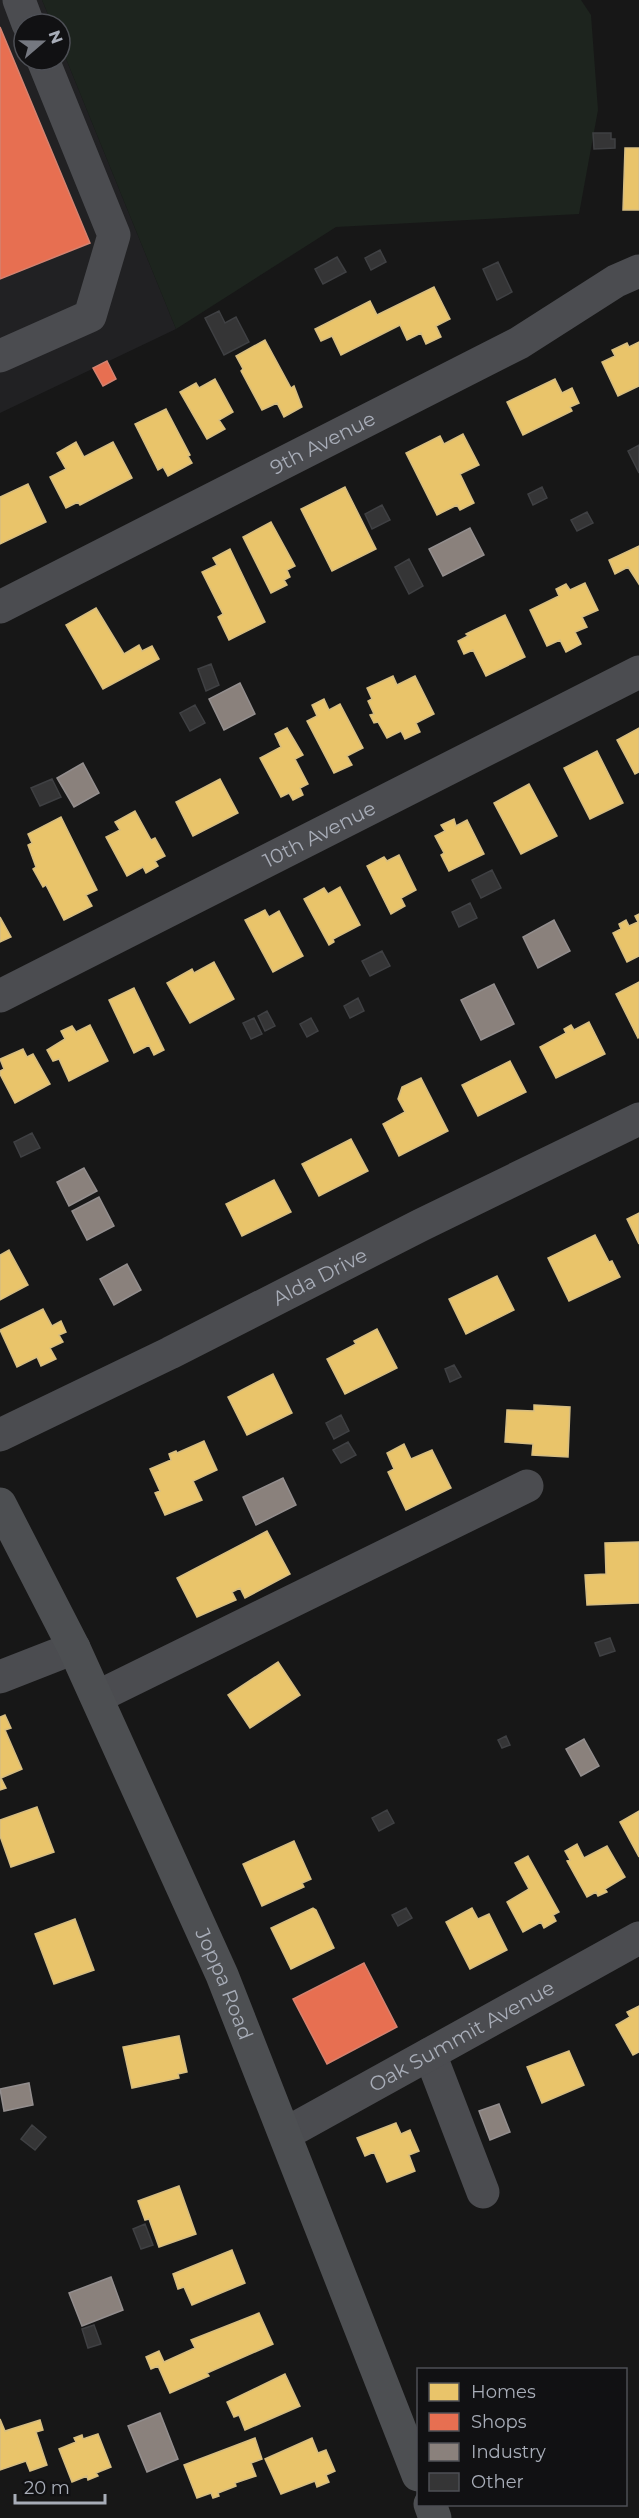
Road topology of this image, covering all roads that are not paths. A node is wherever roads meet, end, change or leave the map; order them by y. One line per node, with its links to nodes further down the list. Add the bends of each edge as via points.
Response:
1 (48, 72): 3 (street, via 114,235 90,316)
2 (639, 271): 4 (street, 9th Avenue, via 616,281 519,343)
3 (0, 356)
4 (0, 607)
5 (639, 672): 6 (street, 10th Avenue)
6 (0, 996)
7 (639, 1119): 8 (street, Alda Drive)
8 (0, 1435)
9 (527, 1486): 13 (street)
10 (0, 1503): 11 (main road, Joppa Road)
11 (74, 1648): 12 (street); 13 (main road, Joppa Road)
12 (0, 1677)
13 (97, 1697): 16 (main road, Joppa Road, via 222,1975)
14 (639, 1938): 15 (street, Oak Summit Avenue)
15 (430, 2054): 16 (street, Oak Summit Avenue); 17 (street)
16 (285, 2134): 18 (main road, Joppa Road)
17 (483, 2192)
18 (417, 2472)

